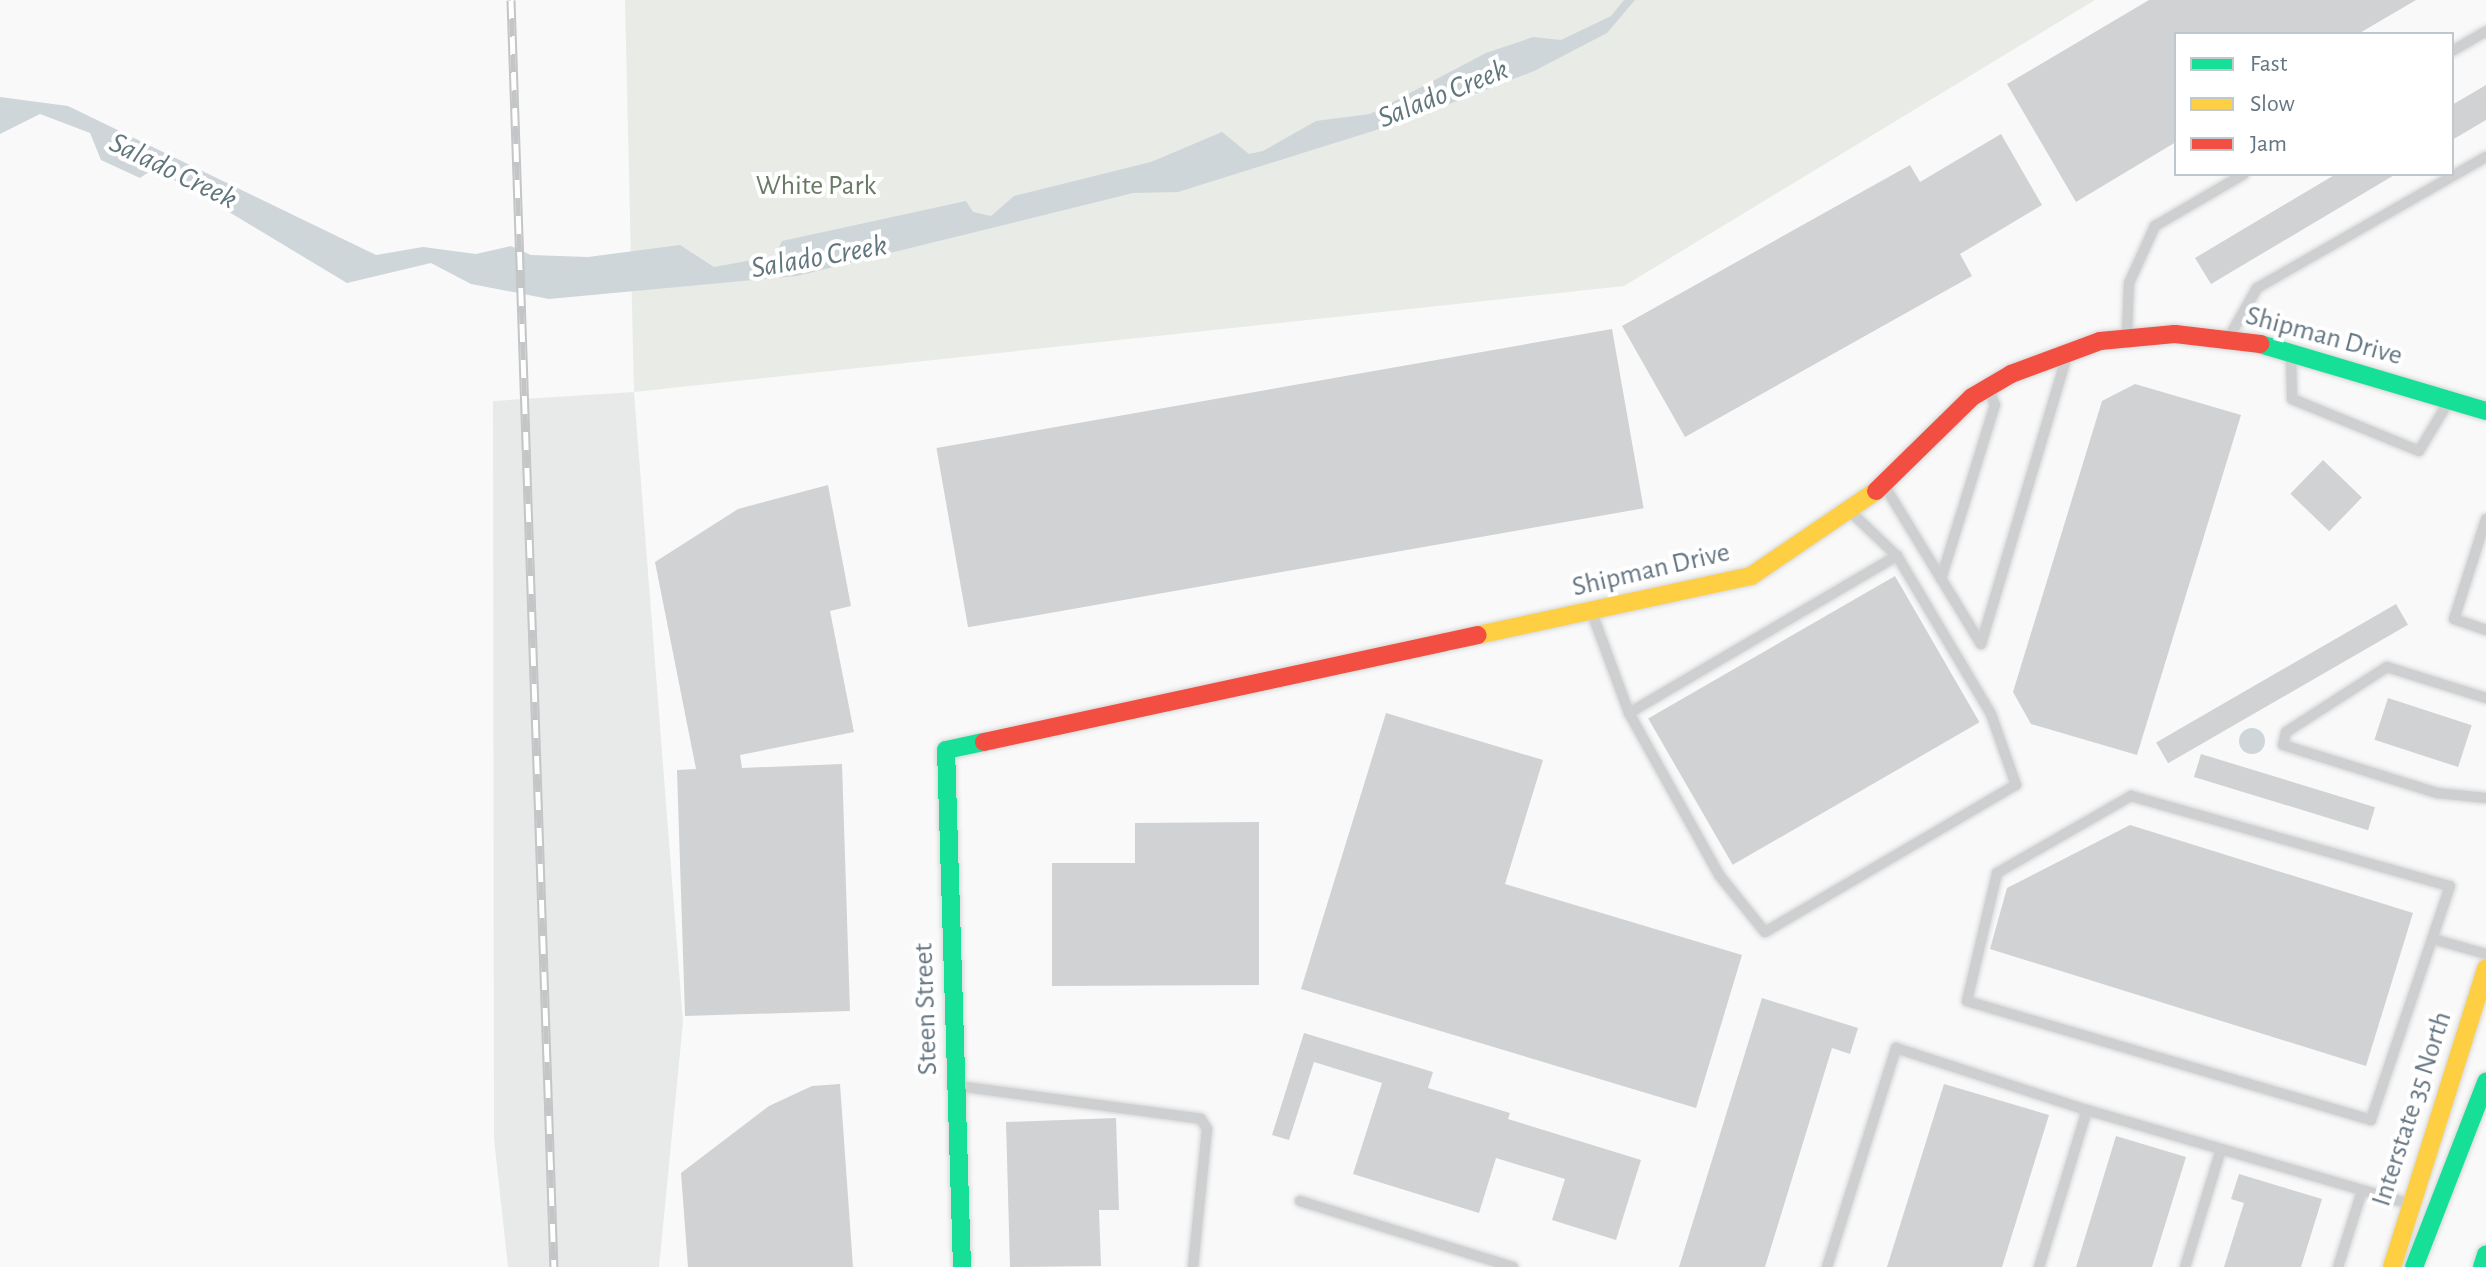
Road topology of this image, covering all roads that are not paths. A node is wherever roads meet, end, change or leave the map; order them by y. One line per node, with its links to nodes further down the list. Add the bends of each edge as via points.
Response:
1 (2486, 31): 2 (lane)
2 (2454, 50)
3 (2486, 157): 4 (lane)
4 (2454, 175)
5 (2241, 176): 7 (lane, via 2155,226 2129,283)
6 (2453, 176): 8 (lane, via 2257,288)
7 (2127, 337): 8 (main road, Shipman Drive); 9 (main road, Shipman Drive)
8 (2228, 339): 10 (main road, Shipman Drive)
9 (2069, 350): 11 (main road, Shipman Drive); 18 (lane, via 1981,644)
10 (2291, 353): 12 (main road, Shipman Drive); 12 (lane, via 2292,399 2419,451)
11 (1987, 387): 14 (main road, Shipman Drive, via 1949,415); 18 (lane, via 1995,405)
12 (2449, 400): 13 (main road, Shipman Drive)
13 (2486, 411)
14 (1883, 484): 15 (main road, Shipman Drive); 18 (lane)
15 (1852, 514): 17 (lane); 19 (main road, Shipman Drive, via 1751,576)
16 (2486, 519): 20 (lane, via 2454,619)
17 (1897, 556): 22 (lane); 22 (lane, via 1991,714 2016,785 1792,917 1765,932 1719,875)
18 (1941, 579)
19 (1592, 613): 22 (lane); 23 (main road, Shipman Drive)
20 (2486, 630)
21 (2486, 698): 24 (lane, via 2387,667 2286,732 2283,745 2437,793)
22 (1629, 713)
23 (946, 750): 29 (main road, Steen Street)
24 (2486, 798)
25 (2433, 939): 25 (lane, via 2450,886 2131,796 1997,873 1967,1001 2371,1120); 26 (lane)
26 (2486, 954)
27 (2486, 968): 34 (main road, Interstate 35 North)
28 (2486, 1082): 44 (main road)
29 (956, 1086): 36 (main road, Steen Street); 37 (lane, via 1201,1119 1207,1129)
30 (2087, 1110): 31 (lane); 39 (lane, via 1896,1048); 40 (lane)
31 (2221, 1149): 32 (lane); 41 (lane)
32 (2362, 1191): 34 (lane); 42 (lane)
33 (1300, 1201): 38 (lane)
34 (2412, 1203): 43 (main road, Interstate 35 North)
35 (2486, 1255): 45 (main road)
36 (962, 1267)
37 (1193, 1267)
38 (1513, 1267)
39 (1827, 1267)
40 (2039, 1267)
41 (2185, 1267)
42 (2338, 1267)
43 (2392, 1267)
44 (2414, 1267)
45 (2482, 1267)

